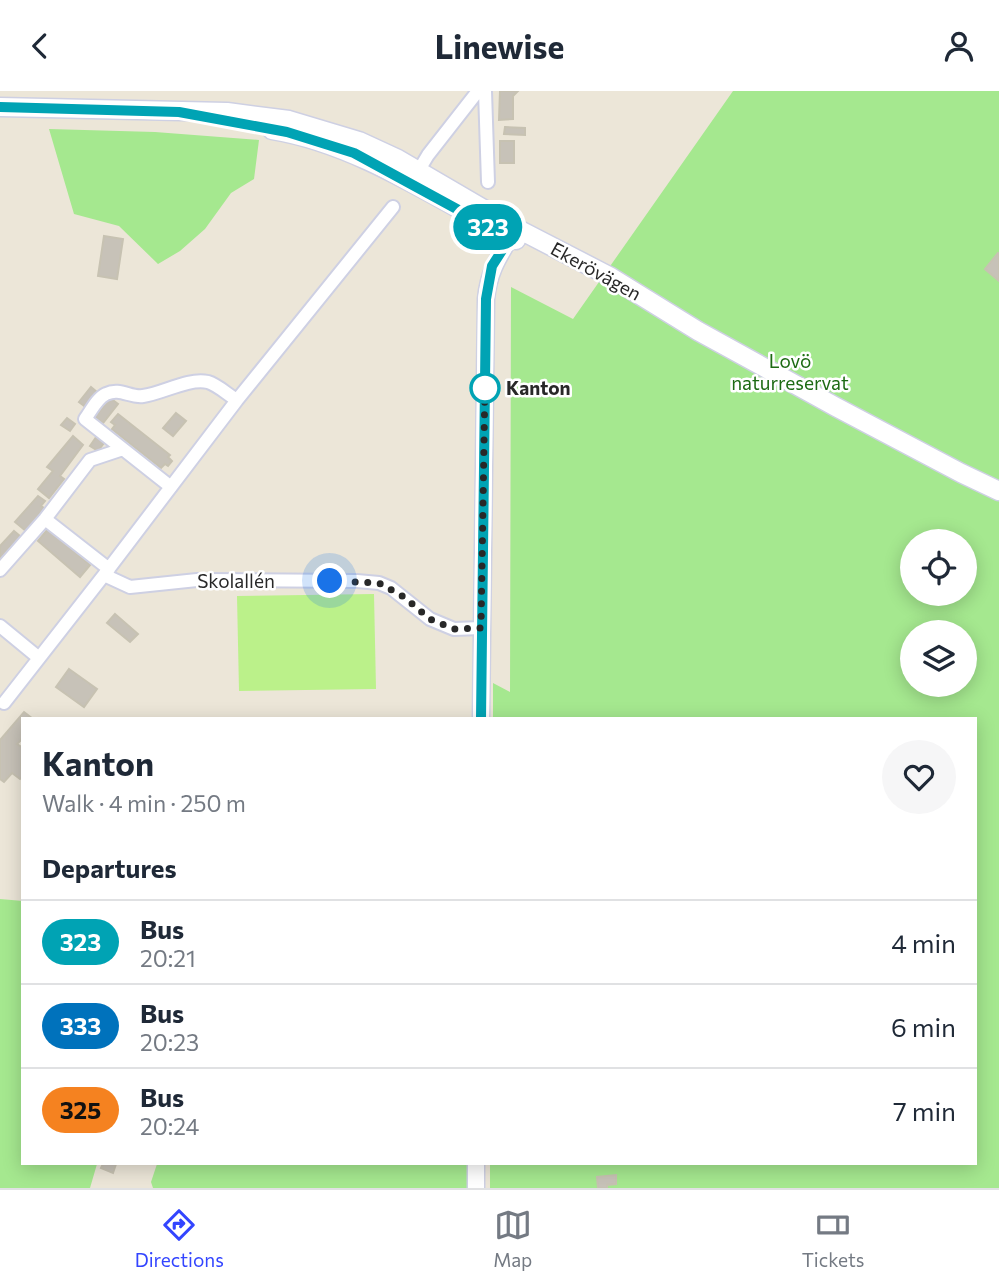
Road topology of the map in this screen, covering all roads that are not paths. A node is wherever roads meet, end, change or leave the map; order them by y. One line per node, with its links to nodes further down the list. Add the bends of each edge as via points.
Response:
1 (478, 91): 4 (street)
2 (485, 91): 5 (street)
3 (0, 107): 4 (main road, Ekerövägen, via 179,112 287,132)
4 (414, 177): 7 (main road, Ekerövägen)
5 (488, 182)
6 (393, 207): 8 (street)
7 (513, 233): 11 (main road, Ekerövägen, via 609,277 836,408); 16 (street, via 492,266 486,299)
8 (237, 400): 9 (street, via 210,383 191,382 161,393 139,396 117,390 103,395 85,419); 10 (street)
9 (123, 449): 10 (street); 12 (street, via 90,460)
10 (171, 487): 14 (street)
11 (999, 491)
12 (46, 519): 13 (street); 14 (street, Skolallén)
13 (0, 570)
14 (107, 572): 16 (street, Skolallén, via 130,587 197,580 379,583 430,619 454,629); 17 (street)
15 (0, 625): 17 (street)
16 (481, 628): 19 (street)
17 (39, 658): 18 (street)
18 (4, 703)
19 (481, 717)
20 (476, 1165): 21 (street)
21 (476, 1188)

